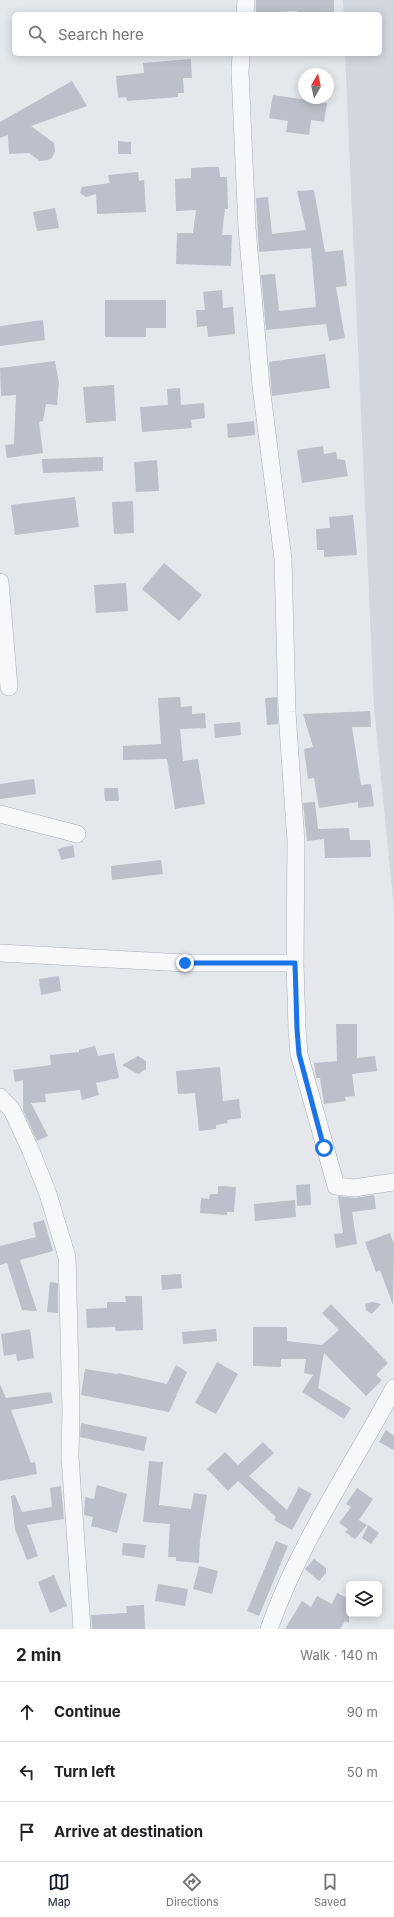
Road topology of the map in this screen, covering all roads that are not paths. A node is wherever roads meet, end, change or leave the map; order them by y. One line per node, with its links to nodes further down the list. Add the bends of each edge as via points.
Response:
1 (246, 0): 2 (street)
2 (244, 12)
3 (241, 56): 9 (street, via 247,228 261,386 283,559 287,719 296,842)
4 (0, 582): 5 (street)
5 (9, 687)
6 (0, 814): 7 (street)
7 (77, 834)
8 (0, 953): 9 (street, via 185,963)
9 (295, 963): 11 (street, via 299,1054 336,1186 354,1188)
10 (0, 1097): 13 (street, via 12,1110 31,1151 48,1194 67,1257 70,1457)
11 (394, 1182)
12 (394, 1388): 14 (street, via 309,1539 279,1601)
13 (82, 1629)
14 (269, 1629)

